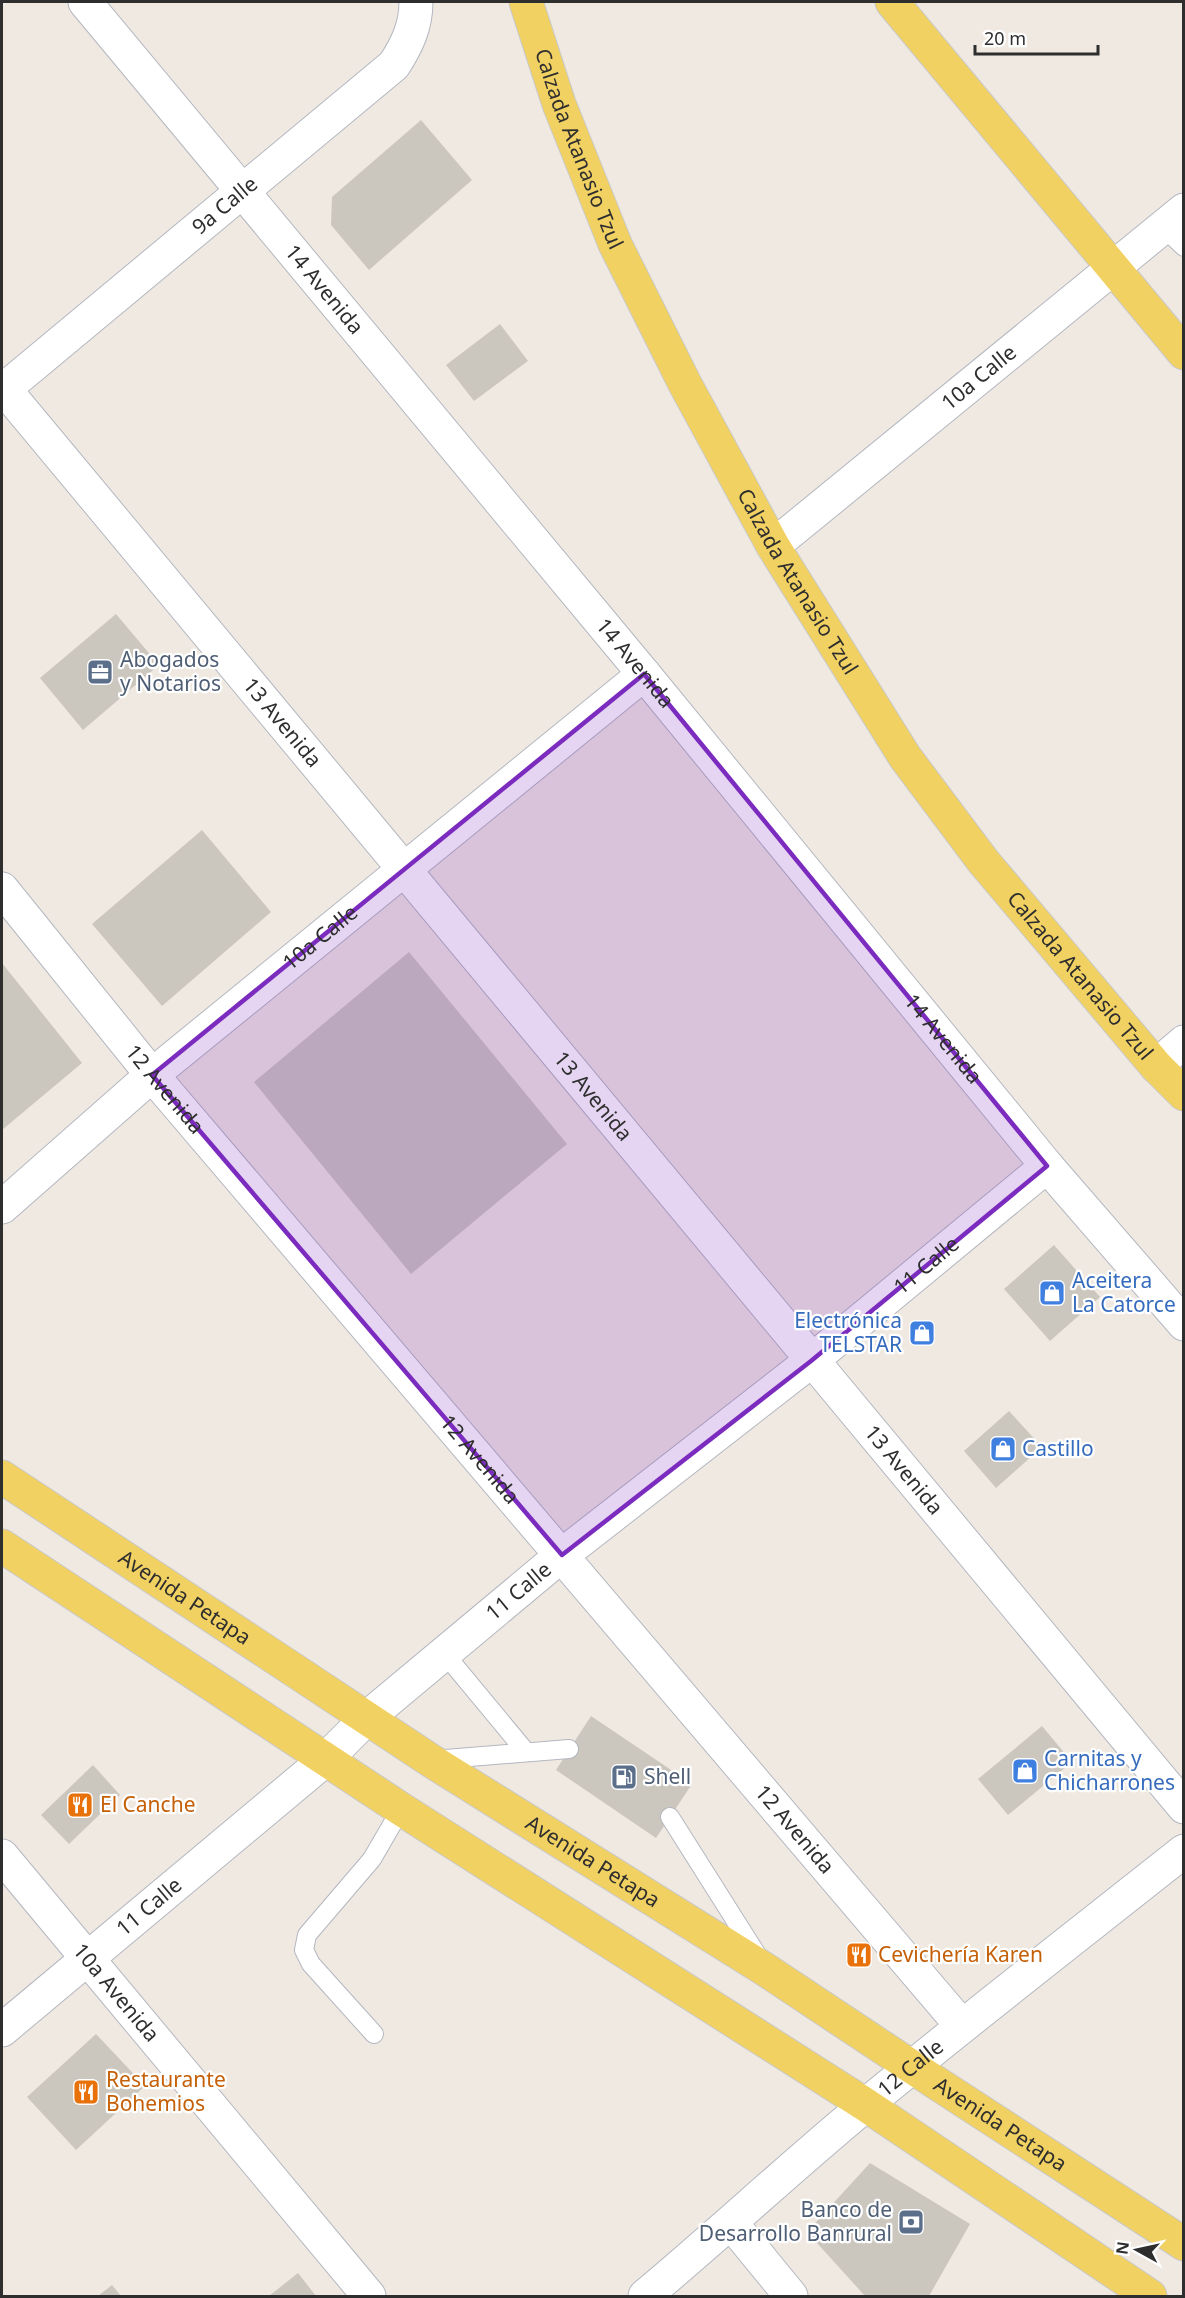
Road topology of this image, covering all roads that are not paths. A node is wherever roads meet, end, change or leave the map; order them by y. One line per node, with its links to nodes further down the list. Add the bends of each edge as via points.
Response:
1 (85, 2): 5 (street, 14 Avenida)
2 (416, 2): 5 (street, 9a Calle, via 412,30 394,65)
3 (526, 2): 10 (main road, Calzada Atanasio Tzul, via 559,104 615,244)
4 (892, 2): 7 (main road)
5 (242, 191): 9 (street, 9a Calle); 11 (street, 14 Avenida)
6 (1177, 228): 7 (street, 10a Calle)
7 (1113, 268): 8 (main road); 10 (street, 10a Calle)
8 (1184, 353)
9 (2, 389): 12 (street, 13 Avenida)
10 (773, 546): 15 (main road, Calzada Atanasio Tzul, via 912,766 983,861)
11 (644, 674): 12 (street, 10a Calle); 18 (street, 14 Avenida)
12 (402, 870): 16 (street, 10a Calle); 21 (street, 13 Avenida)
13 (2, 889): 16 (street, 12 Avenida)
14 (1184, 1042): 15 (street)
15 (1156, 1066): 17 (main road, Calzada Atanasio Tzul)
16 (152, 1075): 19 (street, 10a Calle); 24 (street, 12 Avenida)
17 (1184, 1094)
18 (1047, 1166): 20 (street, 14 Avenida); 21 (street, 11 Calle)
19 (2, 1207)
20 (1184, 1324)
21 (811, 1361): 24 (street, 11 Calle); 31 (street, 13 Avenida)
22 (2, 1477): 26 (main road, Avenida Petapa)
23 (2, 1546): 29 (main road)
24 (562, 1555): 25 (street, 11 Calle); 38 (street, 12 Avenida)
25 (444, 1653): 26 (street, 11 Calle); 28 (lane)
26 (368, 1717): 29 (street, 11 Calle); 30 (main road, Avenida Petapa)
27 (569, 1749): 28 (lane)
28 (526, 1752): 30 (lane)
29 (326, 1759): 32 (main road); 36 (street, 11 Calle)
30 (430, 1760): 37 (main road, Avenida Petapa)
31 (1184, 1807)
32 (401, 1809): 40 (lane, via 372,1859 307,1935 304,1950 311,1964); 42 (main road)
33 (670, 1817): 37 (lane)
34 (1184, 1851): 38 (street, 12 Calle)
35 (2, 1856): 36 (street, 10a Avenida)
36 (88, 1959): 39 (street, 11 Calle); 45 (street, 10a Avenida)
37 (766, 1970): 41 (main road, Avenida Petapa)
38 (962, 2026): 41 (street, 12 Calle)
39 (2, 2030)
40 (374, 2034)
41 (912, 2067): 42 (street, 12 Calle); 44 (main road, Avenida Petapa)
42 (866, 2105): 43 (street, 12 Calle); 48 (main road)
43 (732, 2224): 46 (street, 12 Calle); 47 (street)
44 (1184, 2244)
45 (369, 2296)
46 (645, 2296)
47 (791, 2296)
48 (1150, 2296)

